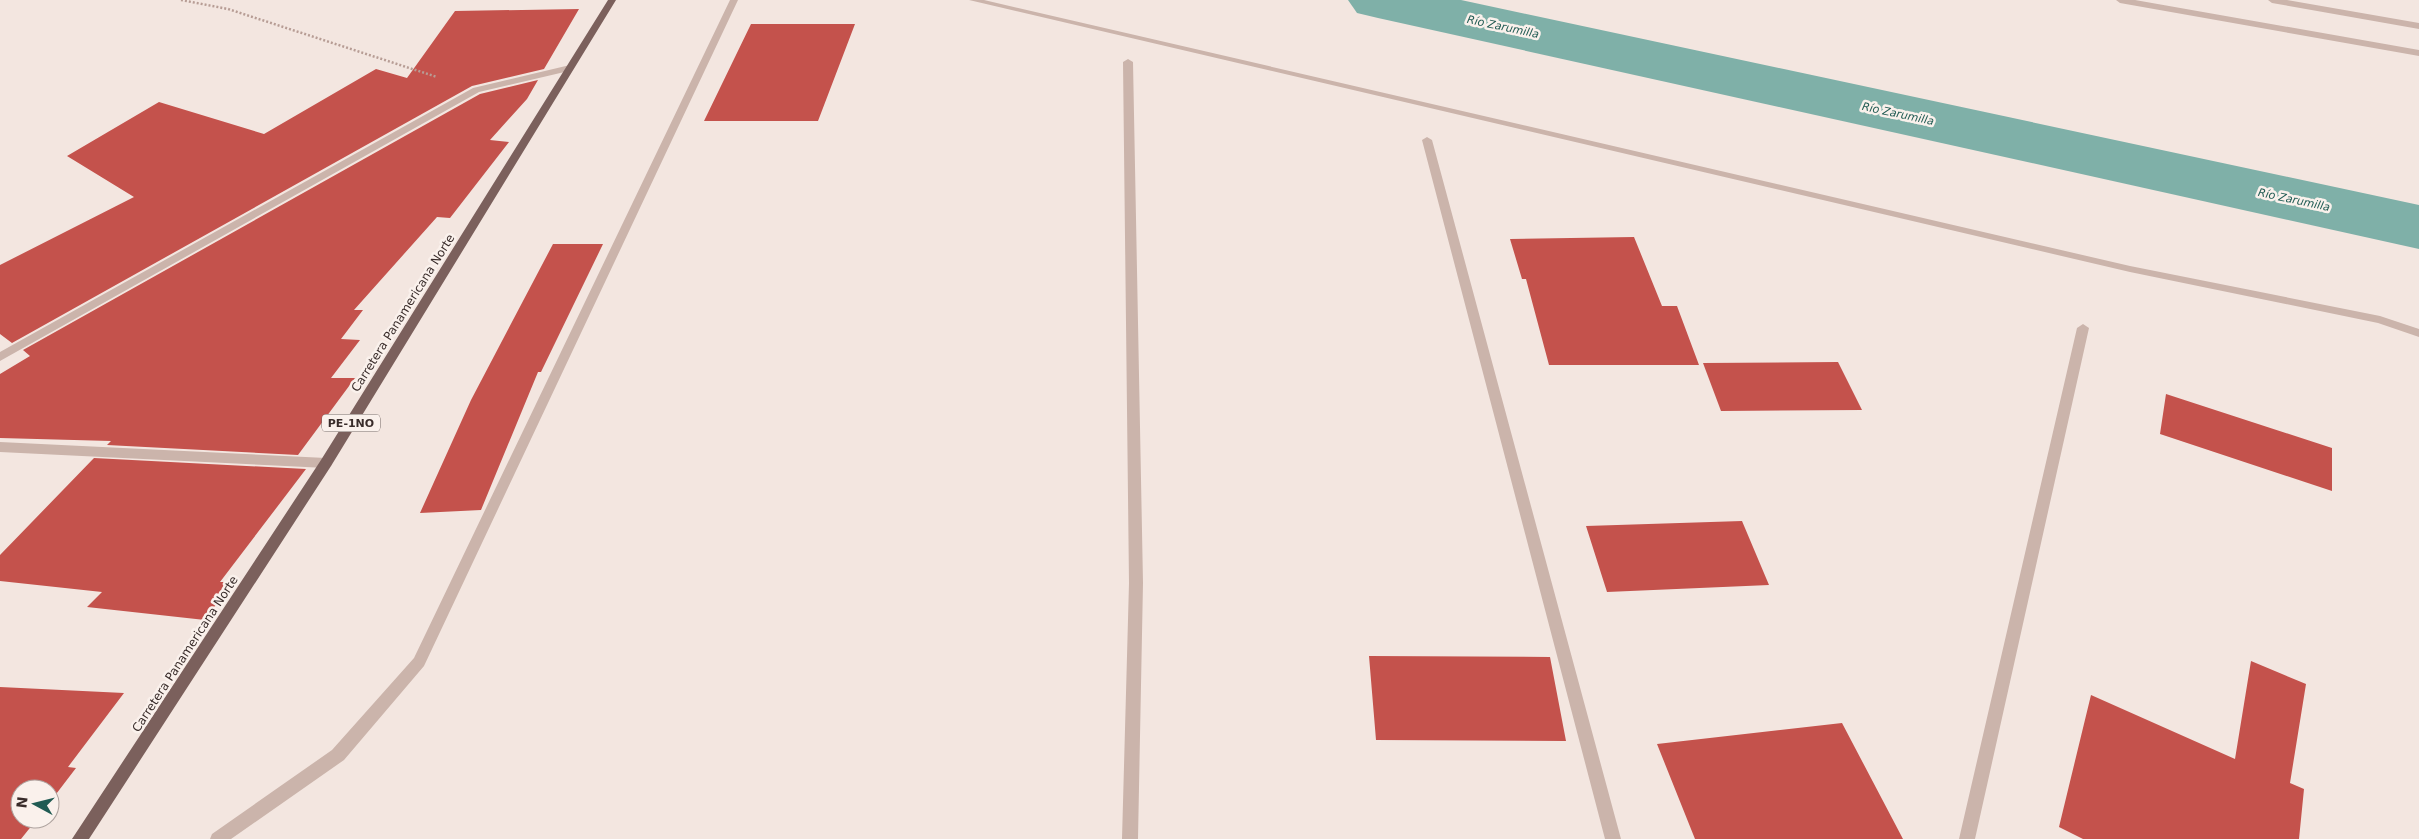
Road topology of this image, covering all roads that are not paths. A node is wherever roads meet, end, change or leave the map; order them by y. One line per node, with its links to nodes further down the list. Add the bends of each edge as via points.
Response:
1 (612, 0): 9 (main road, Carretera Panamericana Norte / PE-1NO)
2 (734, 0): 17 (street, via 419,662 338,755)
3 (973, 0): 12 (street, via 2130,269 2380,320)
4 (2120, 0): 7 (street)
5 (2272, 0): 6 (street)
6 (2419, 26)
7 (2419, 53)
8 (1128, 62): 18 (street, via 1136,583)
9 (570, 68): 13 (street, via 476,90); 15 (main road, Carretera Panamericana Norte / PE-1NO)
10 (1426, 140): 19 (street)
11 (2083, 328): 20 (street)
12 (2419, 334)
13 (0, 357)
14 (0, 447): 15 (street)
15 (326, 463): 16 (main road, Carretera Panamericana Norte / PE-1NO)
16 (80, 839)
17 (218, 839)
18 (1130, 839)
19 (1613, 839)
20 (1967, 839)

